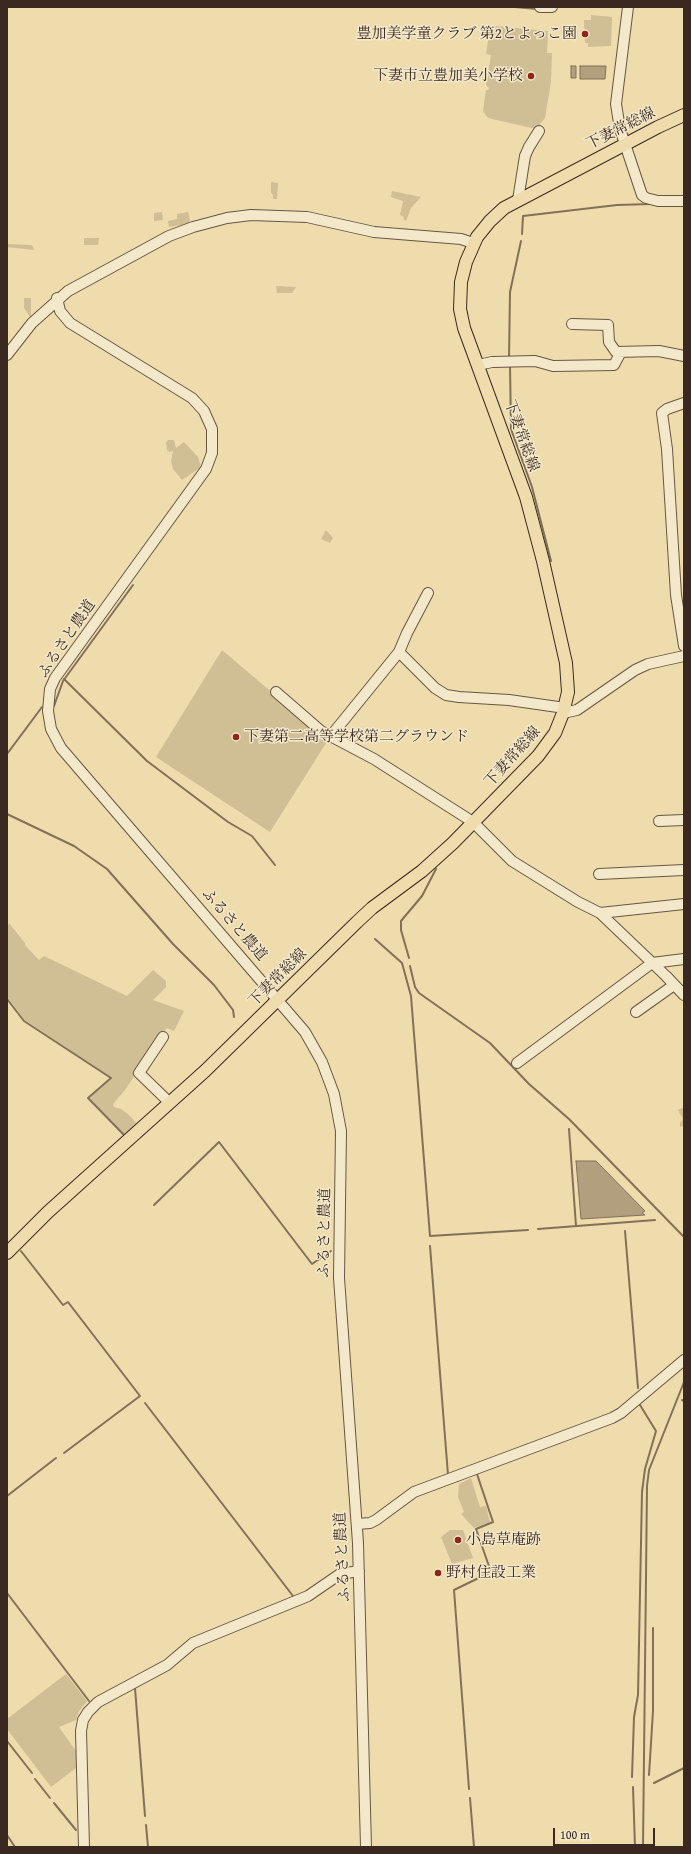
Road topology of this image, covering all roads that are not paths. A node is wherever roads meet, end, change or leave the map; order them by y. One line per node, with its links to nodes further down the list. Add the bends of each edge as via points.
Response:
1 (540, 7): 2 (street)
2 (552, 7)
3 (628, 7): 6 (street, via 616,104)
4 (684, 115): 6 (main road, 下妻常総線)
5 (539, 131): 7 (street, via 525,156)
6 (626, 144): 7 (main road, 下妻常総線); 8 (street, via 642,195 658,201)
7 (518, 200): 9 (main road, 下妻常総線, via 490,221)
8 (684, 201)
9 (473, 243): 10 (street, via 461,239 374,232 308,217 251,215 227,218 172,235 76,285); 15 (main road, 下妻常総線, via 463,270 460,298 464,328)
10 (57, 298): 13 (street, via 32,323); 35 (street, ふるさと農道, via 61,313 70,323 197,402 211,425 214,442 212,457 203,475 55,678 48,700 51,729 61,748)
11 (572, 324): 12 (street, via 608,325 611,346 616,352)
12 (621, 352): 14 (street, via 659,351); 15 (street, via 614,365 559,366 535,361 492,362)
13 (7, 355)
14 (684, 356)
15 (478, 365): 22 (main road, 下妻常総線, via 510,451 535,530 566,663 568,692)
16 (684, 403): 18 (street, via 662,413 667,449 676,595)
17 (428, 593): 19 (street)
18 (684, 646)
19 (399, 652): 22 (street, via 434,688 446,695 516,701); 23 (street)
20 (684, 656): 22 (street, via 648,664 634,670 577,710)
21 (276, 692): 23 (street)
22 (564, 710): 26 (main road, 下妻常総線, via 556,732 542,751)
23 (330, 738): 26 (street, via 374,759)
24 (684, 820): 25 (street)
25 (659, 821)
26 (474, 822): 30 (street, via 512,861); 35 (main road, 下妻常総線, via 422,871 367,913)
27 (684, 870): 28 (street)
28 (599, 874)
29 (684, 904): 30 (street)
30 (600, 913): 32 (street)
31 (684, 959): 32 (street)
32 (652, 963): 33 (street); 38 (street)
33 (674, 985): 34 (street); 36 (street)
34 (684, 995)
35 (278, 1000): 39 (main road, 下妻常総線); 42 (street, ふるさと農道, via 305,1032 318,1054 332,1086 340,1122 342,1162 339,1278)
36 (636, 1012)
37 (163, 1037): 39 (street, via 139,1073)
38 (517, 1064)
39 (170, 1103): 40 (main road, 下妻常総線, via 48,1212)
40 (7, 1253)
41 (684, 1360): 42 (street, via 612,1418 414,1492 370,1523)
42 (357, 1524): 43 (street, ふるさと農道)
43 (359, 1571): 44 (street, via 340,1574 308,1596 193,1643 167,1665 98,1702 88,1712 81,1731); 45 (street, ふるさと農道)
44 (84, 1847)
45 (366, 1847)

